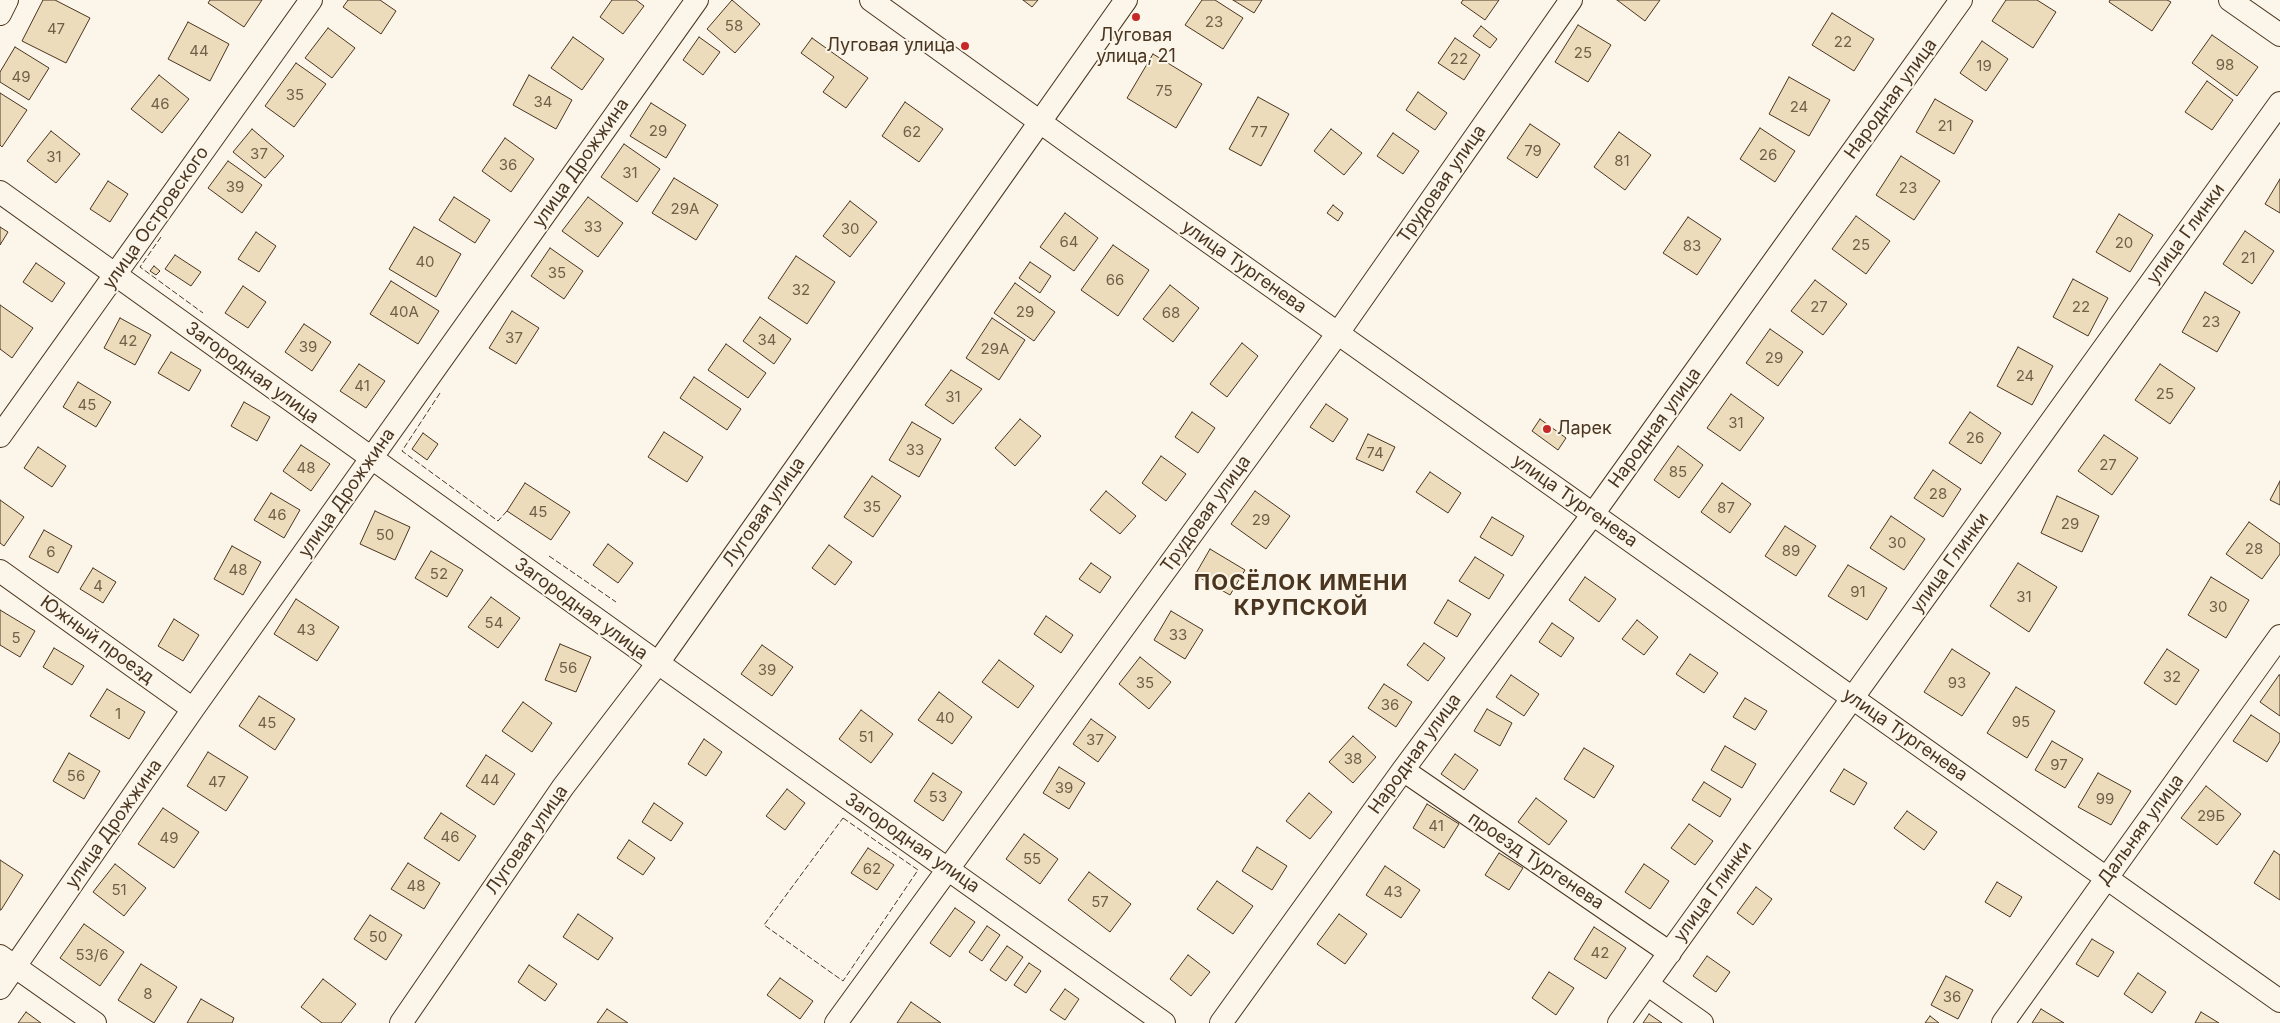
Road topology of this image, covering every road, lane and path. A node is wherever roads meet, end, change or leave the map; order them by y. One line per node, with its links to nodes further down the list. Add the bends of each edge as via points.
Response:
1 (8, 0): 9 (street)
2 (310, 0): 14 (street, улица Островского)
3 (697, 0): 17 (street, улица Дрожжина)
4 (871, 0): 12 (street, улица Тургенева)
5 (1126, 0): 12 (street, Луговая улица)
6 (1571, 0): 15 (street, Трудовая улица)
7 (1962, 0): 18 (street, Народная улица)
8 (2230, 0): 10 (street)
9 (0, 14)
10 (2280, 35)
11 (2280, 103): 22 (street, улица Глинки)
12 (1040, 122): 15 (street, улица Тургенева); 21 (street, Луговая улица)
13 (0, 192): 14 (street, Загородная улица)
14 (115, 275): 16 (street, улица Островского); 17 (street, Загородная улица)
15 (1338, 333): 18 (street, улица Тургенева); 25 (street, Трудовая улица)
16 (0, 436)
17 (371, 458): 21 (street, Загородная улица); 23 (street, улица Дрожжина)
18 (1593, 514): 22 (street, улица Тургенева); 24 (street, Народная улица)
19 (0, 571): 23 (street, Южный проезд)
20 (2280, 636): 26 (street, Дальняя улица)
21 (658, 664): 25 (street, Загородная улица); 33 (street, Луговая улица, via 563,787)
22 (1853, 698): 26 (street, улица Тургенева); 27 (street, улица Глинки)
23 (193, 709): 28 (street, улица Дрожжина)
24 (1403, 770): 27 (street, проезд Тургенева); 36 (street, Народная улица)
25 (948, 868): 34 (street, Трудовая улица); 35 (street, Загородная улица)
26 (2107, 878): 31 (street, улица Тургенева); 39 (street, Дальняя улица)
27 (1670, 953): 29 (street, улица Глинки)
28 (8, 962): 30 (street, улица Дрожжина); 32 (street)
29 (1647, 984): 37 (street, улица Глинки); 38 (street)
30 (0, 988)
31 (2280, 1001)
32 (95, 1023)
33 (401, 1023)
34 (836, 1023)
35 (1164, 1023)
36 (1221, 1023)
37 (1619, 1023)
38 (1702, 1023)
39 (2003, 1023)

